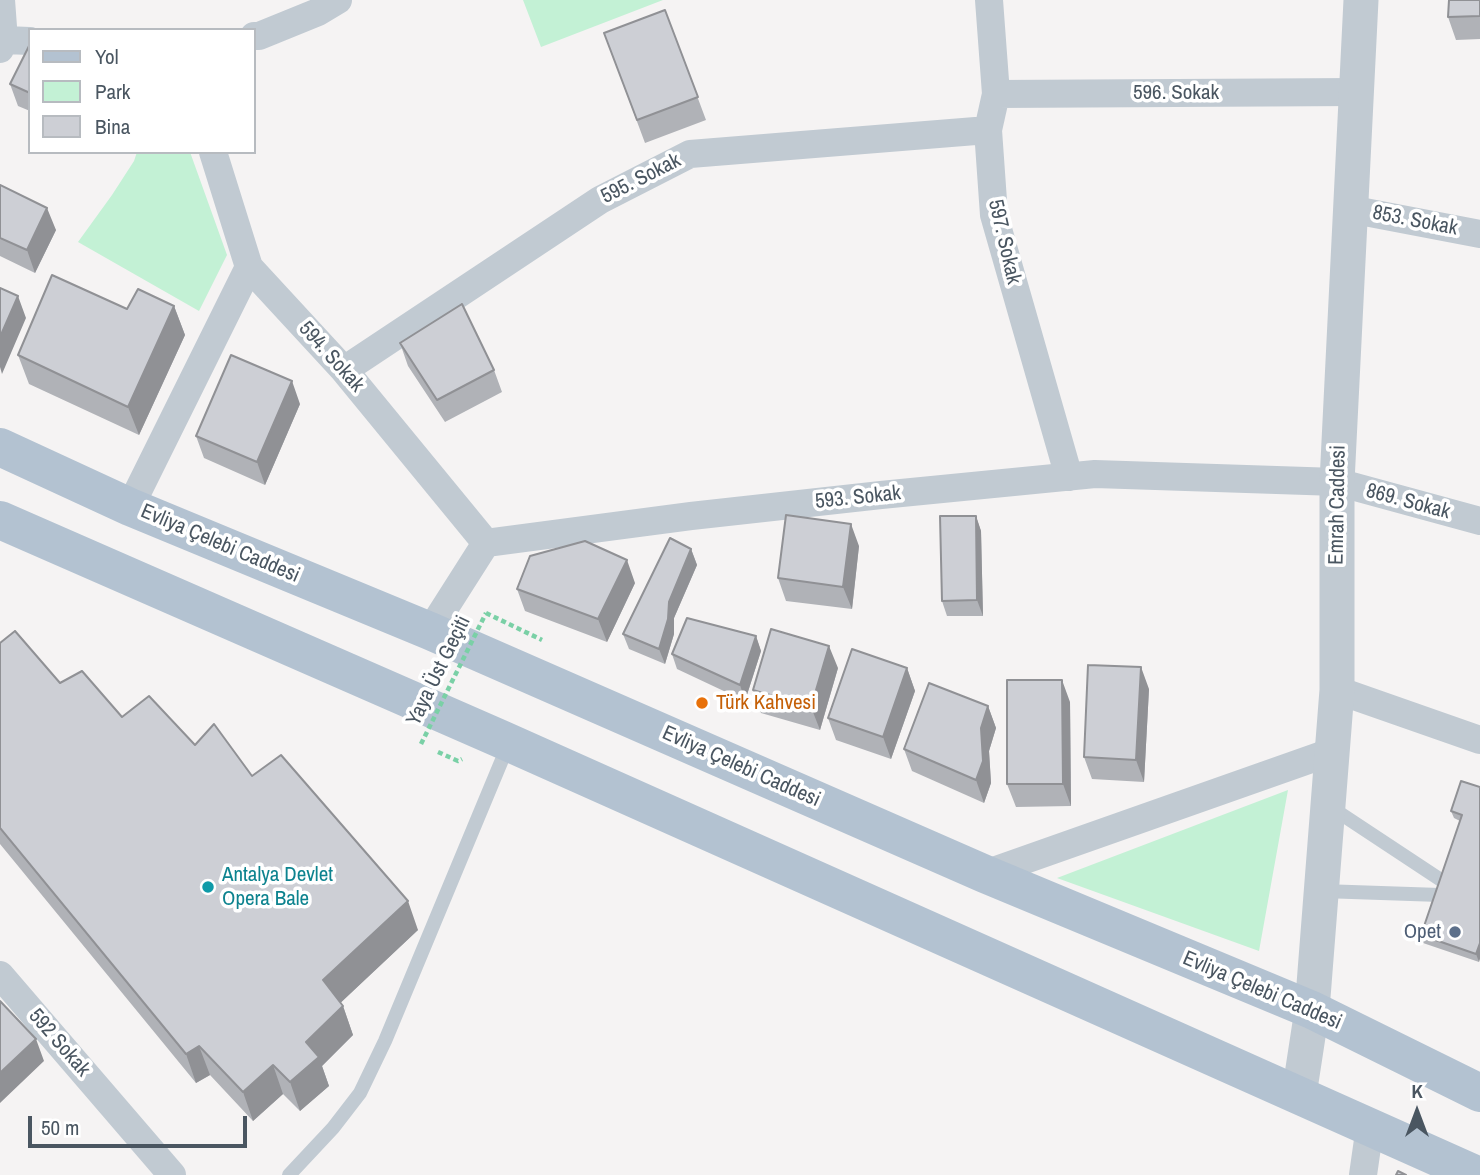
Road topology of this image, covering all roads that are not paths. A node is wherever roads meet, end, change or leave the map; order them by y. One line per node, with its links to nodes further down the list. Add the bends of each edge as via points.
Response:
1 (1, 0): 6 (street)
2 (989, 0): 8 (street, 597. Sokak)
3 (1361, 0): 7 (street, Emrah Caddesi)
4 (324, 4): 5 (street)
5 (256, 36)
6 (11, 43)
7 (1356, 92): 8 (street, 596. Sokak); 11 (street, Emrah Caddesi)
8 (996, 94): 9 (street, 597. Sokak)
9 (988, 130): 14 (street, 595. Sokak, via 690,154 600,200); 16 (street, 597. Sokak, via 994,215)
10 (215, 154): 13 (street, 594. Sokak)
11 (1349, 209): 12 (street, 853. Sokak); 17 (street, Emrah Caddesi)
12 (1480, 234)
13 (249, 267): 14 (street, 594. Sokak); 18 (street)
14 (344, 370): 21 (street, 594. Sokak)
15 (0, 447): 18 (main road, Evliya Çelebi Caddesi)
16 (1069, 477): 17 (street, 593. Sokak); 21 (street, 593. Sokak, via 704,514)
17 (1336, 482): 20 (street, 869. Sokak); 23 (street, Emrah Caddesi)
18 (130, 507): 22 (main road, Evliya Çelebi Caddesi)
19 (0, 520): 25 (main road)
20 (1480, 521)
21 (486, 543): 22 (street)
22 (430, 631): 28 (main road, Evliya Çelebi Caddesi)
23 (1336, 690): 24 (street); 26 (street, Emrah Caddesi)
24 (1480, 740)
25 (509, 743): 33 (main road); 36 (lane, via 386,1041 360,1093)
26 (1331, 752): 27 (street, Emrah Caddesi); 28 (street)
27 (1327, 804): 29 (street, Emrah Caddesi); 29 (lane, via 1442,889)
28 (985, 874): 31 (main road, Evliya Çelebi Caddesi)
29 (1321, 891): 31 (street, Emrah Caddesi)
30 (0, 975): 35 (street, 592 Sokak)
31 (1311, 1010): 32 (main road, Evliya Çelebi Caddesi); 33 (street, Emrah Caddesi)
32 (1480, 1093)
33 (1299, 1095): 34 (main road)
34 (1370, 1126): 37 (street); 38 (main road)
35 (172, 1175)
36 (289, 1175)
37 (1363, 1175)
38 (1477, 1175)

